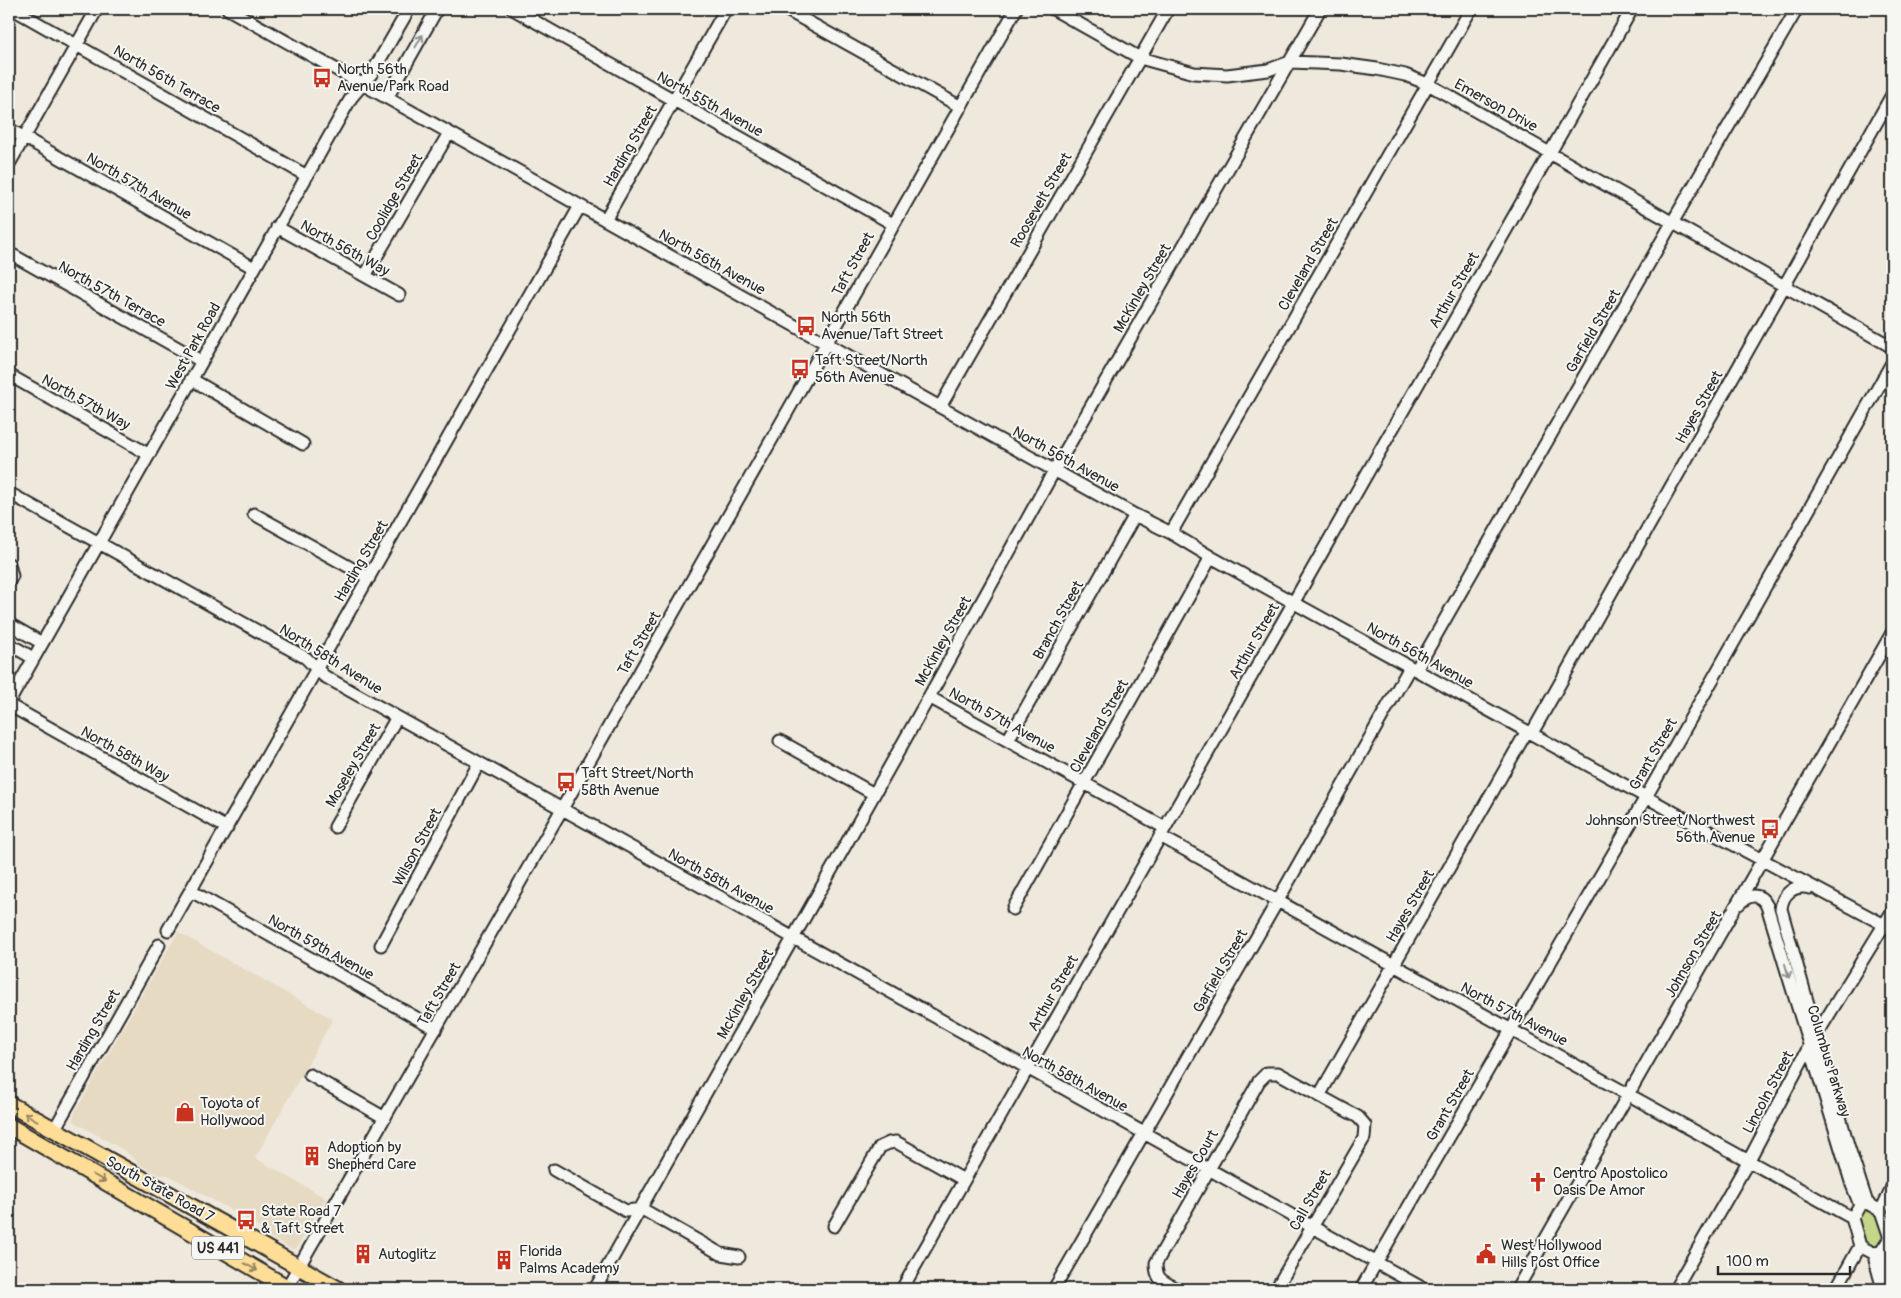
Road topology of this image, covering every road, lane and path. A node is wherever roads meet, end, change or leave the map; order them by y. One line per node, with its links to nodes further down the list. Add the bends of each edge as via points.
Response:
1 (13, 9): 16 (street, North 56th Terrace)
2 (97, 9): 16 (street)
3 (228, 9): 20 (street, North 56th Avenue)
4 (409, 9): 20 (street, West Park Road)
5 (438, 9): 22 (street, one-way to 5)
6 (513, 9): 23 (street, North 55th Avenue)
7 (726, 9): 23 (street, Harding Street)
8 (785, 9): 24 (street)
9 (1016, 9): 24 (street, Taft Street)
10 (1054, 9): 17 (street, Emerson Drive)
11 (1168, 9): 17 (street, Roosevelt Street)
12 (1320, 9): 18 (street, McKinley Street)
13 (1471, 9): 19 (street, Cleveland Street)
14 (1632, 9): 28 (street, Arthur Street)
15 (1797, 9): 33 (street, Garfield Street)
16 (77, 44): 27 (street); 30 (street, North 56th Terrace)
17 (1140, 58): 18 (street, Emerson Drive, via 1194,73 1227,75 1268,70); 47 (street, Roosevelt Street)
18 (1290, 62): 19 (street, Emerson Drive, via 1378,69); 50 (street, McKinley Street)
19 (1428, 84): 28 (street, Emerson Drive); 54 (street, Cleveland Street)
20 (362, 85): 22 (street, North 56th Avenue); 30 (street, West Park Road, via 351,98)
21 (1892, 95): 39 (street, Hayes Street)
22 (387, 98): 26 (street, North 56th Avenue)
23 (673, 100): 32 (street, Harding Street); 34 (street, North 55th Avenue)
24 (961, 107): 34 (street, Taft Street)
25 (9, 129): 27 (street, North 57th Avenue)
26 (449, 133): 31 (street, North 56th Avenue); 38 (street, Coolidge Street)
27 (24, 138): 29 (street); 37 (street, North 57th Avenue)
28 (1550, 152): 33 (street, Emerson Drive); 60 (street, Arthur Street)
29 (9, 164)
30 (307, 176): 35 (street, West Park Road)
31 (580, 206): 32 (street, North 56th Avenue); 58 (street, Harding Street)
32 (605, 220): 41 (street, North 56th Avenue)
33 (1672, 222): 39 (street, Emerson Drive); 66 (street, Garfield Street)
34 (893, 224): 41 (street, Taft Street)
35 (277, 226): 37 (street, West Park Road); 38 (street, North 56th Way)
36 (9, 253): 43 (street, North 57th Terrace)
37 (254, 268): 43 (street, West Park Road)
38 (365, 276): 40 (street, North 56th Way)
39 (1785, 286): 42 (street, Emerson Drive); 71 (street, Hayes Street)
40 (399, 295)
41 (827, 342): 47 (street, North 56th Avenue); 78 (street, Taft Street)
42 (1892, 347)
43 (202, 361): 46 (street, West Park Road)
44 (1892, 363): 77 (street, Grant Street)
45 (9, 375): 49 (street, North 57th Way)
46 (191, 379): 48 (street); 49 (street, West Park Road)
47 (940, 407): 50 (street, North 56th Avenue)
48 (303, 444)
49 (148, 454): 55 (street, West Park Road)
50 (1055, 469): 53 (street, North 56th Avenue); 68 (street, McKinley Street)
51 (9, 493): 55 (street, North 58th Avenue)
52 (254, 514): 58 (street)
53 (1134, 515): 54 (street, North 56th Avenue); 72 (street, Branch Street)
54 (1170, 533): 56 (street, North 56th Avenue)
55 (99, 542): 64 (street, West Park Road); 67 (street, North 58th Avenue, via 306,658)
56 (1211, 557): 60 (street, North 56th Avenue); 75 (street, Cleveland Street)
57 (9, 564): 59 (street, via 12,576)
58 (369, 578): 67 (street, Harding Street)
59 (9, 581)
60 (1293, 602): 66 (street, North 56th Avenue); 81 (street, Arthur Street)
61 (9, 624): 64 (street)
62 (1892, 632): 82 (street, Johnson Street)
63 (9, 644): 65 (street)
64 (42, 644): 65 (street, West Park Road)
65 (34, 658): 69 (street, West Park Road)
66 (1413, 668): 71 (street, North 56th Avenue); 85 (street, Garfield Street)
67 (317, 669): 70 (street, North 58th Avenue); 80 (street, Harding Street)
68 (929, 697): 72 (street, North 57th Avenue); 76 (street, McKinley Street)
69 (9, 704): 80 (street, North 58th Way)
70 (397, 718): 74 (street, North 58th Avenue); 79 (street, Moseley Street)
71 (1529, 732): 77 (street, North 56th Avenue); 95 (street, Hayes Street)
72 (1008, 740): 75 (street, North 57th Avenue)
73 (780, 741): 76 (street)
74 (479, 763): 78 (street, North 58th Avenue); 94 (street, Wilson Street)
75 (1084, 783): 81 (street, North 57th Avenue); 87 (street, Cleveland Street)
76 (874, 794): 92 (street, McKinley Street)
77 (1646, 797): 82 (street, North 56th Avenue); 97 (street, Grant Street)
78 (562, 809): 92 (street, North 58th Avenue); 96 (street, Taft Street)
79 (334, 827)
80 (227, 828): 84 (street, Harding Street)
81 (1163, 832): 85 (street, North 57th Avenue); 100 (street, Arthur Street)
82 (1763, 861): 83 (street, North 56th Avenue); 86 (street, Johnson Street)
83 (1816, 889): 89 (street, Columbus Parkway, via 1799,887 1788,892 1782,903); 90 (street, North 56th Avenue)
84 (191, 891): 91 (street, Harding Street); 96 (street, North 59th Avenue)
85 (1277, 902): 95 (street, North 57th Avenue); 108 (street, Garfield Street)
86 (1738, 905): 89 (street, Columbus Parkway, via 1747,897 1760,897); 102 (street, Johnson Street)
87 (1013, 909)
88 (1892, 912): 90 (street, Lincoln Street)
89 (1779, 923): 98 (street, Columbus Parkway); 99 (street, Columbus Parkway, one-way to 99)
90 (1888, 927): 98 (street, Lincoln Street)
91 (168, 930)
92 (793, 938): 100 (street, North 58th Avenue); 118 (street, McKinley Street)
93 (159, 945): 107 (street, Harding Street)
94 (381, 945)
95 (1394, 966): 97 (street, North 57th Avenue); 103 (street, Hayes Street)
96 (436, 1029): 105 (street, Taft Street)
97 (1511, 1029): 102 (street, North 57th Avenue); 127 (street, Grant Street)
98 (1817, 1033): 99 (street, Lincoln Street); 117 (street, Columbus Parkway)
99 (1808, 1047): 111 (street, Lincoln Street); 117 (street, Columbus Parkway, via 1852,1185)
100 (1027, 1069): 108 (street, North 58th Avenue); 115 (street, Arthur Street)
101 (310, 1075): 105 (street)
102 (1630, 1094): 111 (street, North 57th Avenue); 138 (street, Johnson Street)
103 (1319, 1096): 113 (street, Hayes Court, via 1278,1073 1267,1073); 122 (street, Call Street, via 1358,1117 1365,1125 1364,1138)
104 (9, 1104): 107 (main road, South State Road 7 / US 441, one-way to 104)
105 (385, 1118): 128 (street, Taft Street)
106 (9, 1126): 109 (main road, South State Road 7 / US 441)
107 (54, 1130): 109 (main road, via 43,1136); 110 (main road, South State Road 7 / US 441)
108 (1143, 1134): 113 (street, North 58th Avenue); 133 (street, Garfield Street)
109 (27, 1137): 112 (main road, South State Road 7 / US 441)
110 (95, 1152): 112 (main road, via 81,1154); 128 (main road, South State Road 7 / US 441)
111 (1749, 1160): 120 (street, North 57th Avenue); 139 (street, Lincoln Street)
112 (69, 1161): 129 (main road, South State Road 7 / US 441, one-way to 129)
113 (1209, 1169): 122 (street, North 58th Avenue); 134 (street, Hayes Court, via 1156,1263 1159,1279)
114 (554, 1170): 118 (street, via 626,1211)
115 (964, 1180): 121 (street, via 896,1142 889,1143 880,1147); 132 (street, Arthur Street)
116 (1892, 1187): 119 (street)
117 (1863, 1204): 119 (street); 120 (street)
118 (642, 1209): 126 (street, via 721,1254); 131 (street, McKinley Street)
119 (1881, 1211): 123 (street)
120 (1852, 1218): 124 (street)
121 (834, 1226)
122 (1311, 1227): 127 (street, North 58th Avenue); 135 (street, Call Street)
123 (1891, 1238): 125 (street)
124 (1860, 1246): 125 (street); 140 (street)
125 (1877, 1253): 141 (street); 142 (street)
126 (739, 1257)
127 (1376, 1263): 136 (street, Grant Street); 137 (street, North 58th Avenue)
128 (299, 1268): 129 (street, Taft Street); 130 (main road, South State Road 7 / US 441)
129 (287, 1289)
130 (338, 1289)
131 (595, 1289)
132 (902, 1289)
133 (1054, 1289)
134 (1177, 1289)
135 (1276, 1289)
136 (1361, 1289)
137 (1424, 1289)
138 (1517, 1289)
139 (1675, 1289)
140 (1836, 1289)
141 (1883, 1289)
142 (1892, 1289)

